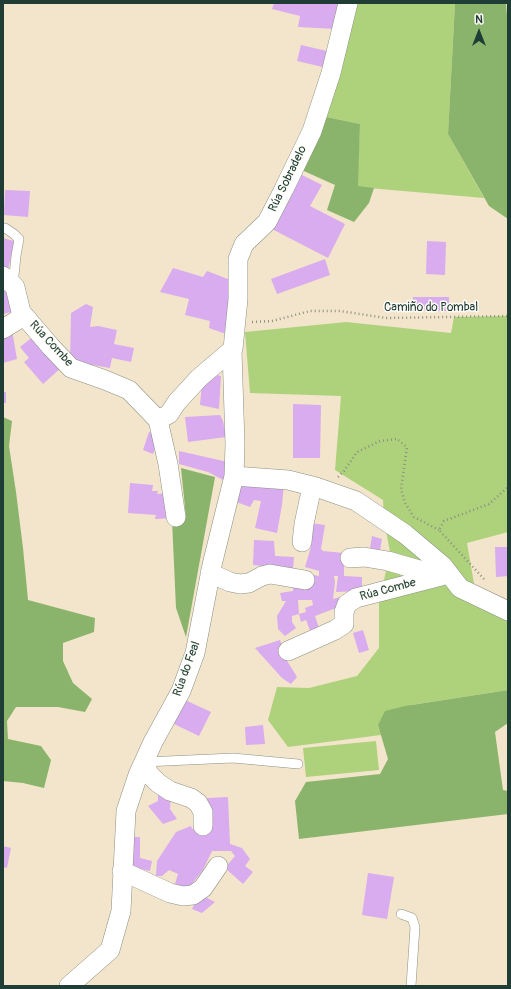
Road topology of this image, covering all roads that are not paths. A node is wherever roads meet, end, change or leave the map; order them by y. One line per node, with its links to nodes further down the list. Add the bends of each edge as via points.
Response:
1 (348, 3): 6 (street, Rúa Sobradelo, via 331,74 312,131 266,222 244,244 238,259 238,299)
2 (5, 228): 3 (lane, via 19,239 14,276)
3 (9, 281): 4 (street, Rúa Combe)
4 (24, 316): 5 (street); 7 (street, Rúa Combe, via 71,368 129,390)
5 (3, 329)
6 (232, 349): 7 (street, via 199,378 169,414); 8 (street, Rúa do Feal)
7 (158, 420): 10 (street)
8 (234, 476): 9 (street, via 288,480); 13 (street, Rúa do Feal)
9 (316, 487): 11 (street, via 311,491); 14 (street, via 356,501 404,534 442,566)
10 (176, 518)
11 (302, 542)
12 (350, 558): 14 (street, Rúa Combe, via 364,557 388,561)
13 (210, 573): 15 (street, via 240,584 270,574); 18 (street, Rúa do Feal, via 195,653 181,691)
14 (447, 578): 16 (street, via 460,588); 17 (street, Rúa Combe, via 356,598 347,604 344,624)
15 (305, 580)
16 (508, 611)
17 (288, 651)
18 (144, 762): 19 (lane, via 234,758); 20 (street, via 149,774 158,782 198,803 203,812); 22 (street, Rúa do Feal, via 126,811)
19 (298, 764)
20 (203, 826)
21 (218, 866): 22 (street, via 203,888 192,896 170,893)
22 (122, 871): 24 (street, Rúa do Feal, via 121,911 110,950)
23 (401, 914): 25 (lane, via 412,918 415,927)
24 (69, 986)
25 (412, 986)

